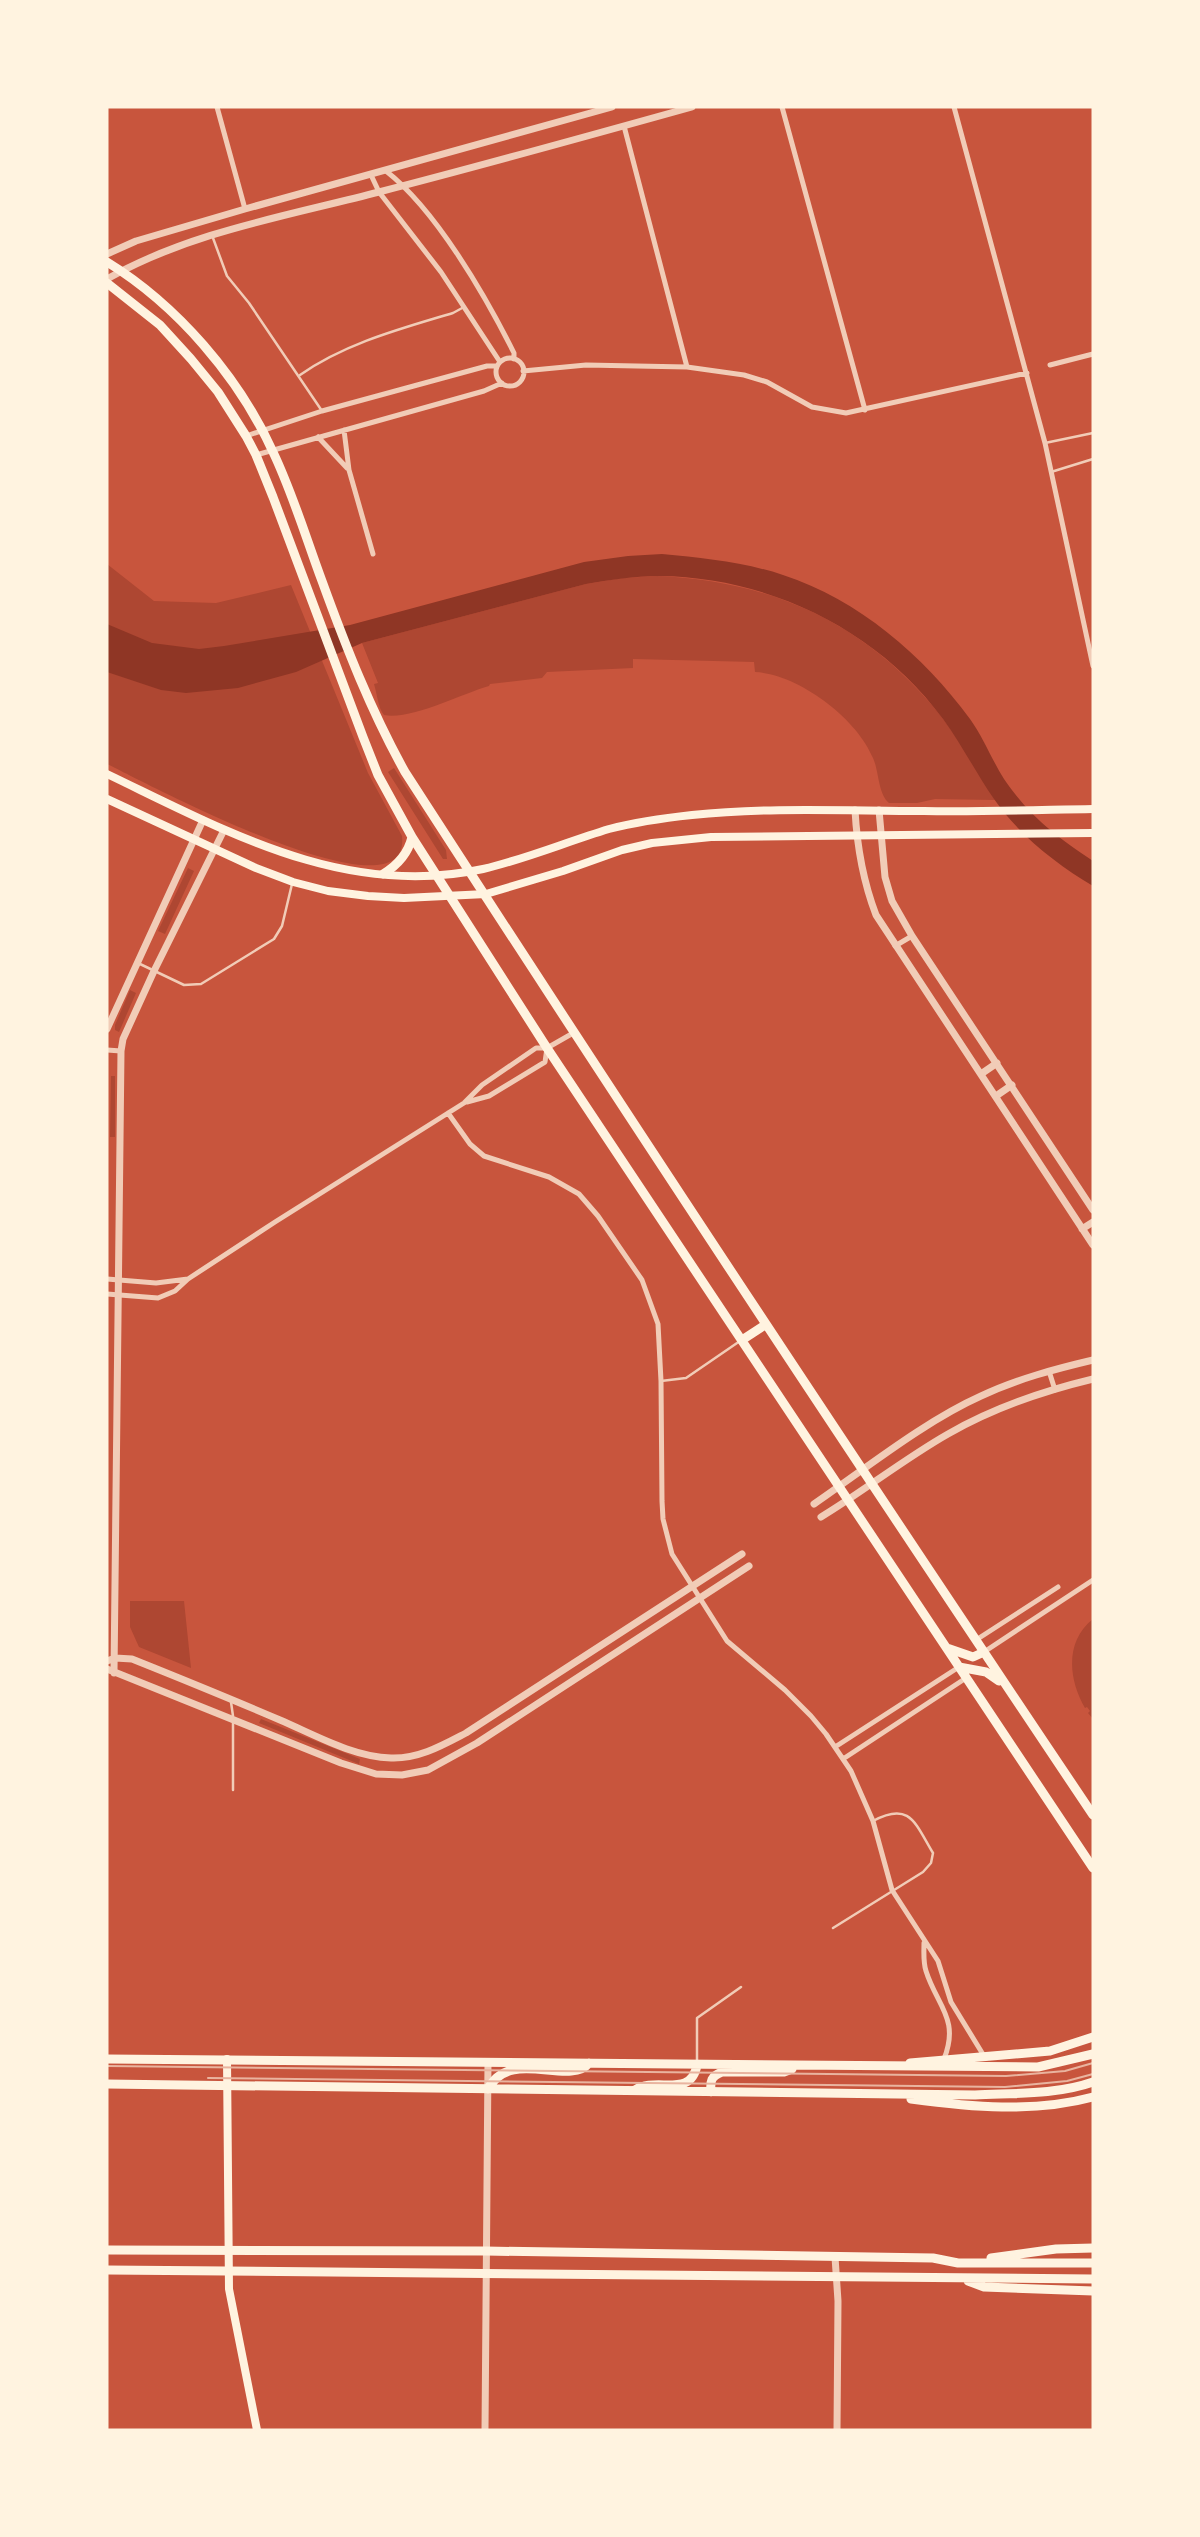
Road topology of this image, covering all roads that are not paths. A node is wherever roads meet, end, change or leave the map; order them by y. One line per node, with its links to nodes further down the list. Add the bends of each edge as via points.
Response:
1 (217, 107): 11 (street)
2 (612, 107): 7 (street)
3 (692, 107): 6 (street)
4 (782, 107): 27 (street)
5 (954, 107): 24 (street)
6 (624, 126): 9 (street); 22 (street)
7 (386, 171): 8 (street); 9 (street)
8 (371, 175): 10 (street); 11 (street)
9 (404, 186): 10 (street); 19 (street, via 488,302)
10 (379, 192): 12 (street); 17 (street)
11 (245, 209): 13 (street)
12 (212, 235): 15 (street); 25 (lane, via 227,276)
13 (107, 254)
14 (107, 262): 15 (main road)
15 (121, 271): 16 (street); 29 (main road, via 172,313 206,350)
16 (107, 281): 32 (main road, via 160,325 191,359)
17 (464, 307): 20 (street); 25 (lane, via 381,334 321,360)
18 (1093, 354): 21 (street)
19 (514, 359): 20 (street); 23 (street)
20 (499, 364): 26 (street, via 496,376); 28 (street)
21 (1050, 365)
22 (687, 367): 23 (street, via 586,365); 27 (street, via 767,382 830,412)
23 (523, 371): 26 (street, via 514,385)
24 (1027, 373): 27 (street); 34 (street)
25 (300, 376): 28 (lane)
26 (502, 383): 30 (street)
27 (865, 410)
28 (322, 411): 29 (street)
29 (262, 430): 32 (street); 35 (main road)
30 (344, 430): 33 (street); 38 (street)
31 (1093, 433): 34 (lane)
32 (246, 436): 36 (main road)
33 (318, 437): 35 (street); 38 (street)
34 (1045, 443): 39 (street)
35 (272, 450): 36 (street); 55 (main road, via 383,733)
36 (256, 455): 52 (main road, via 346,696 379,775)
37 (1093, 458): 39 (lane)
38 (349, 470): 40 (street)
39 (1051, 472): 41 (street)
40 (373, 555)
41 (1093, 666)
42 (107, 775): 47 (main road)
43 (107, 799): 53 (main road)
44 (1093, 809): 46 (main road)
45 (855, 810): 46 (main road); 50 (street); 55 (main road, via 710,813 644,821)
46 (879, 810): 51 (street)
47 (203, 820): 48 (main road); 53 (street)
48 (224, 830): 54 (street); 56 (main road, via 297,859)
49 (1093, 833): 51 (main road)
50 (856, 835): 51 (main road); 59 (main road, via 711,837 652,843); 62 (street, via 866,888)
51 (880, 835): 61 (street, via 892,901)
52 (412, 837): 56 (main road, via 400,863); 57 (main road)
53 (193, 840): 54 (main road); 63 (street)
54 (215, 850): 58 (main road); 64 (street)
55 (471, 871): 57 (main road); 59 (main road)
56 (383, 874): 57 (main road)
57 (437, 875): 60 (main road)
58 (293, 882): 60 (main road, via 368,896); 64 (lane, via 274,939 201,984 184,985)
59 (486, 894): 60 (main road); 66 (main road)
60 (451, 896): 67 (main road)
61 (912, 936): 62 (street); 70 (street)
62 (895, 946): 71 (street)
63 (137, 962): 64 (lane); 65 (street)
64 (154, 971): 69 (street)
65 (107, 1029)
66 (575, 1032): 67 (street); 85 (main road)
67 (547, 1048): 74 (street, via 536,1048); 74 (street, via 545,1062 489,1096); 86 (main road)
68 (107, 1049): 69 (street)
69 (121, 1051): 82 (street)
70 (998, 1063): 71 (street); 72 (street)
71 (981, 1074): 73 (street)
72 (1012, 1085): 73 (street); 76 (street)
73 (996, 1096): 78 (street)
74 (464, 1103): 75 (street)
75 (448, 1113): 81 (street); 90 (street, via 484,1156 549,1177 579,1194 597,1216 642,1280 649,1298 658,1324)
76 (1093, 1210)
77 (1093, 1222): 78 (street)
78 (1082, 1229): 79 (street)
79 (1093, 1245)
80 (107, 1279): 82 (street)
81 (188, 1279): 82 (street, via 156,1283); 84 (street, via 158,1298)
82 (120, 1280): 84 (street)
83 (107, 1294): 84 (street)
84 (120, 1296): 109 (street)
85 (765, 1325): 86 (main road); 92 (main road)
86 (742, 1340): 90 (lane, via 686,1378); 94 (main road)
87 (1093, 1360): 88 (street)
88 (1049, 1371): 91 (street); 92 (street, via 978,1397)
89 (1093, 1378): 91 (street)
90 (661, 1381): 101 (street, via 663,1519 673,1554)
91 (1055, 1390): 93 (street, via 946,1435)
92 (864, 1470): 93 (main road); 94 (street)
93 (873, 1484): 95 (street); 106 (main road)
94 (839, 1487): 95 (main road); 96 (street)
95 (848, 1501): 97 (street); 107 (main road)
96 (814, 1504)
97 (821, 1517)
98 (742, 1554): 101 (street)
99 (749, 1566): 103 (street)
100 (1093, 1580): 105 (street)
101 (692, 1586): 103 (street); 115 (street, via 467,1733 426,1753 369,1756)
102 (1058, 1587): 104 (street)
103 (700, 1597): 116 (street, via 477,1742 426,1770 376,1774); 117 (street, via 727,1641 785,1689)
104 (1019, 1612): 105 (street); 106 (street)
105 (1027, 1623): 108 (street)
106 (976, 1640): 108 (main road)
107 (947, 1648): 108 (main road, via 974,1657); 111 (main road)
108 (984, 1652): 114 (main road)
109 (115, 1658): 110 (street); 112 (street); 115 (street, via 132,1659)
110 (107, 1661)
111 (959, 1667): 113 (main road); 114 (main road, via 986,1672); 117 (street)
112 (111, 1671): 116 (street)
113 (967, 1678): 118 (street); 122 (main road)
114 (1006, 1686): 120 (main road)
115 (231, 1700): 116 (lane)
116 (233, 1721): 119 (lane)
117 (835, 1748): 118 (street)
118 (844, 1759): 121 (street)
119 (233, 1790)
120 (1093, 1815)
121 (873, 1821): 123 (street); 123 (lane, via 886,1814 907,1814 933,1853 923,1872)
122 (1093, 1868)
123 (892, 1890): 124 (lane); 125 (street)
124 (833, 1928)
125 (924, 1943): 129 (street, via 938,1961 951,2002); 132 (street, via 925,1968 951,2028)
126 (741, 1987): 135 (lane, via 697,2018)
127 (1093, 2038): 129 (main road, via 1050,2051)
128 (1093, 2054): 137 (main road, via 1038,2067)
129 (984, 2056): 132 (main road)
130 (107, 2059): 131 (main road)
131 (227, 2059): 133 (main road); 140 (main road)
132 (944, 2059): 137 (main road)
133 (488, 2062): 134 (main road); 141 (street)
134 (589, 2063): 135 (main road); 141 (main road, via 579,2070 511,2070 497,2076)
135 (697, 2065): 136 (main road); 142 (main road, via 695,2076 680,2085 643,2085)
136 (797, 2066): 137 (main road); 143 (main road, via 784,2072 715,2075)
137 (870, 2067)
138 (1093, 2082): 144 (main road, via 1052,2091)
139 (107, 2084): 140 (main road)
140 (229, 2086): 141 (main road); 148 (main road)
141 (488, 2089): 142 (main road); 149 (street)
142 (633, 2091): 143 (main road)
143 (711, 2092): 144 (main road)
144 (871, 2094): 145 (main road, via 970,2107 1028,2106)
145 (1093, 2097)
146 (1093, 2248): 151 (main road)
147 (107, 2250): 148 (main road)
148 (230, 2251): 149 (main road); 154 (main road)
149 (486, 2251): 150 (main road); 155 (street)
150 (835, 2257): 151 (main road, via 933,2258); 156 (street)
151 (958, 2263): 152 (main road)
152 (1093, 2263)
153 (107, 2270): 154 (main road)
154 (229, 2271): 155 (main road); 160 (main road)
155 (486, 2273): 156 (main road); 161 (street)
156 (836, 2277): 157 (main road); 162 (street)
157 (959, 2278): 158 (main road); 159 (main road, via 984,2287)
158 (1093, 2279)
159 (1093, 2291)
160 (257, 2430)
161 (485, 2430)
162 (837, 2430)

